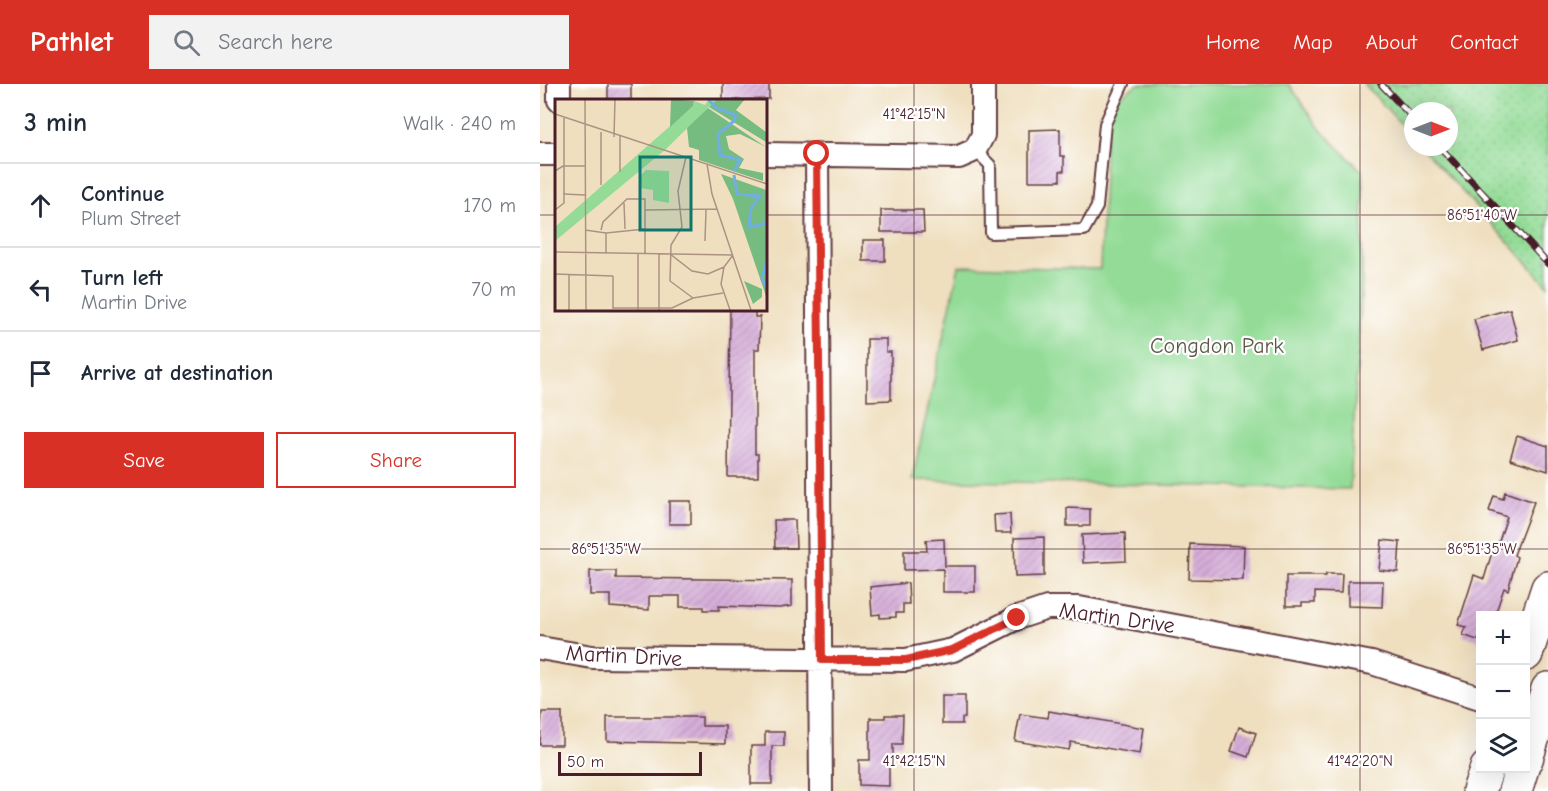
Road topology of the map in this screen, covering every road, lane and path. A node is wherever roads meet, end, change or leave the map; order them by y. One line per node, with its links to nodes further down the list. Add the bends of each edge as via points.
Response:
1 (983, 84): 3 (street, via 983,135)
2 (1123, 84): 3 (lane, via 1106,124 1097,207 1084,230 991,233 990,165)
3 (975, 150): 5 (street, via 959,157)
4 (766, 154): 5 (street)
5 (817, 154): 9 (street)
6 (1548, 588): 7 (main road)
7 (1530, 642)
8 (540, 648): 9 (street, Martin Drive, via 592,657)
9 (822, 660): 10 (street, Martin Drive, via 906,660 952,650 1047,608 1079,608 1372,663); 15 (street)
10 (1476, 697)
11 (1538, 707): 12 (main road)
12 (1530, 742)
13 (1485, 773): 16 (main road)
14 (1520, 773): 17 (main road)
15 (821, 791)
16 (1479, 791)
17 (1515, 791)

